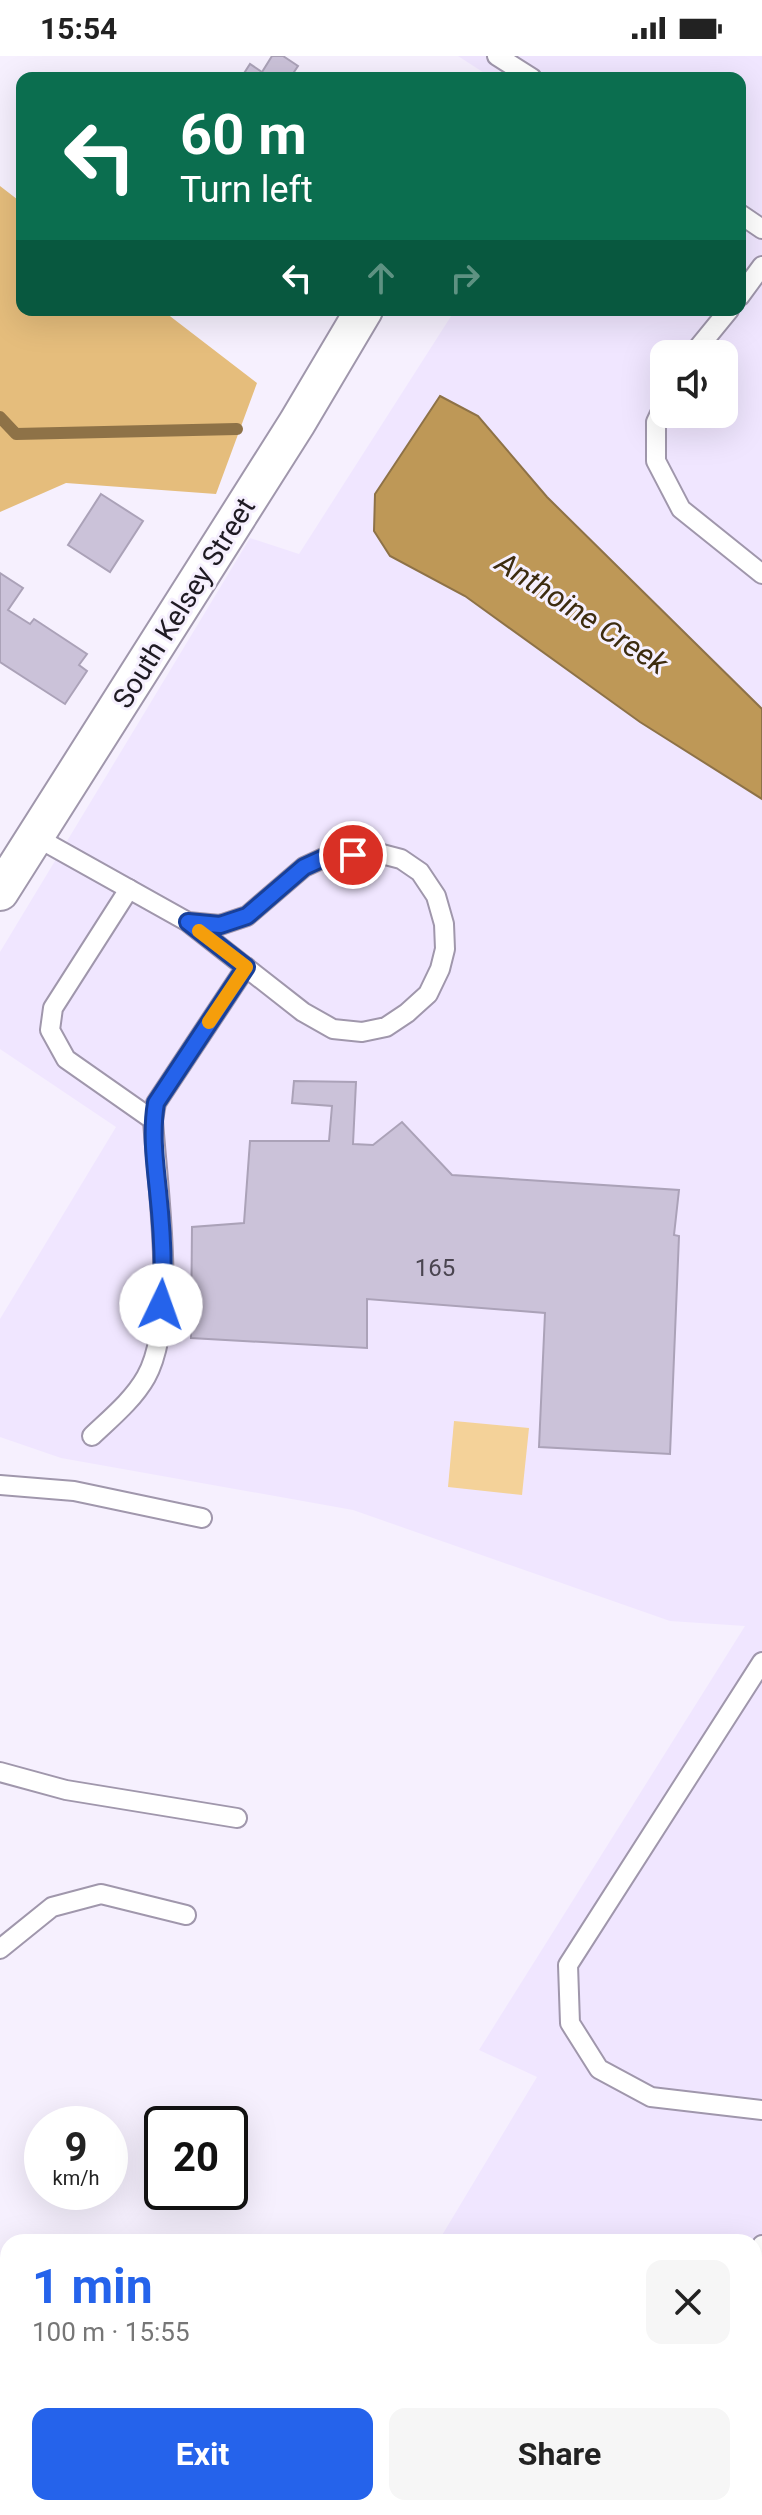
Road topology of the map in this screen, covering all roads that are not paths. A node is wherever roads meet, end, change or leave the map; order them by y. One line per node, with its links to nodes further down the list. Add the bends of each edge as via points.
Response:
1 (497, 56): 2 (lane)
2 (522, 72)
3 (762, 266): 4 (lane)
4 (746, 288)
5 (360, 316): 10 (street, South Kelsey Street)
6 (724, 316): 7 (lane)
7 (704, 340)
8 (656, 428): 9 (lane, via 656,461 681,509)
9 (762, 574)
10 (36, 837): 11 (lane); 12 (street, South Kelsey Street)
11 (129, 889): 13 (lane); 15 (lane, via 53,1008 50,1030 66,1059)
12 (0, 892)
13 (188, 922): 14 (lane); 14 (lane, via 220,925 247,916 304,867 328,856 378,853 401,859 420,872 436,896 444,924 440,969 428,994 386,1027 362,1032 333,1029)
14 (246, 967): 15 (lane, via 156,1103)
15 (153, 1120): 16 (lane, via 163,1284 156,1349 147,1376)
16 (92, 1436)
17 (0, 1485): 18 (lane, via 74,1491)
18 (202, 1518)
19 (762, 1662): 24 (lane, via 568,1965 570,2023 599,2069 651,2097)
20 (0, 1772): 21 (lane, via 66,1790)
21 (237, 1818)
22 (186, 1915): 23 (lane, via 101,1894 52,1907)
23 (0, 1949)
24 (762, 2110)

